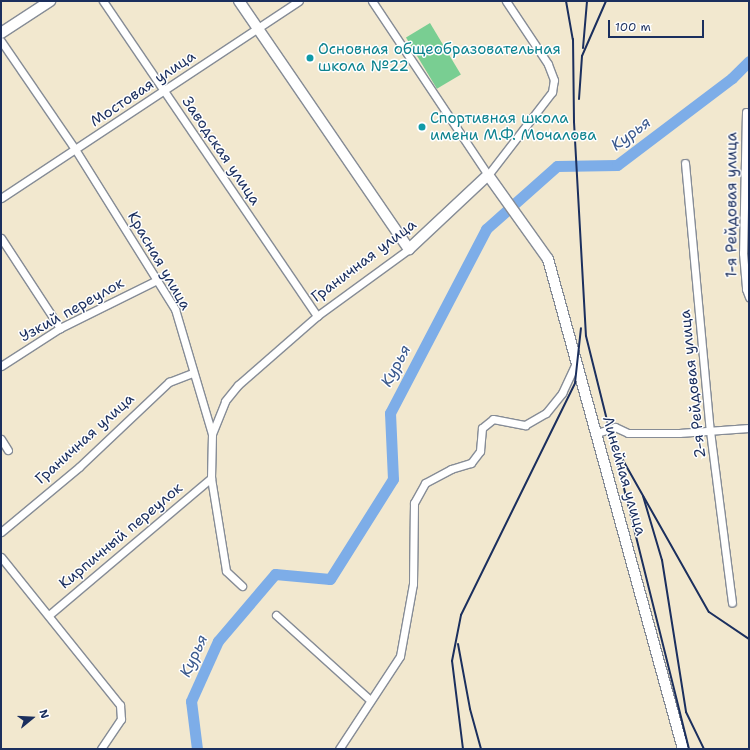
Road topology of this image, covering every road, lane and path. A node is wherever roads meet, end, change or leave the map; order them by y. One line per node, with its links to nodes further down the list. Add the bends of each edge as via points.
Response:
1 (50, 1): 8 (street)
2 (103, 1): 10 (street, Заводская улица)
3 (239, 1): 7 (street)
4 (299, 1): 7 (street, Мостовая улица)
5 (372, 1): 14 (street)
6 (506, 1): 14 (street, Граничная улица, via 548,64 554,80 552,92)
7 (258, 28): 10 (street, Мостовая улица); 17 (street)
8 (1, 33)
9 (1, 41): 12 (street, Красная улица)
10 (164, 90): 12 (street, Мостовая улица); 20 (street, Заводская улица)
11 (746, 112): 19 (street, 1-я Рейдовая улица, via 743,253)
12 (75, 149): 15 (street, Мостовая улица); 18 (street, Красная улица)
13 (685, 163): 26 (street, 2-я Рейдовая улица)
14 (488, 175): 17 (street, Граничная улица); 22 (street, Линейная улица, via 548,259)
15 (1, 198)
16 (1, 238): 21 (street)
17 (409, 249): 20 (street, Граничная улица)
18 (157, 280): 21 (street, Узкий переулок); 24 (street, Красная улица, via 179,319)
19 (749, 297)
20 (317, 316): 28 (street, Граничная улица, via 230,393)
21 (60, 328): 23 (street, Узкий переулок)
22 (577, 360): 27 (street, Линейная улица); 38 (street, via 562,393 546,413 525,425 493,419 482,428 480,451 471,463 451,469 425,483 414,503 413,584 400,656)
23 (1, 366)
24 (192, 373): 28 (street, Красная улица); 32 (street, Граничная улица, via 169,382 79,467)
25 (749, 428): 26 (street)
26 (710, 431): 27 (street, via 628,433 615,427); 35 (street, 2-я Рейдовая улица)
27 (597, 433): 41 (street, Линейная улица)
28 (212, 434): 31 (street, Красная улица)
29 (1, 439): 30 (street)
30 (8, 450)
31 (211, 478): 34 (street, Красная улица, via 226,571); 36 (street, Кирпичный переулок)
32 (1, 532)
33 (1, 557): 36 (street)
34 (242, 586)
35 (732, 603)
36 (49, 614): 39 (street, via 122,712 121,719)
37 (276, 615): 38 (street)
38 (370, 700): 40 (street)
39 (101, 749)
40 (339, 749)
41 (683, 749)

